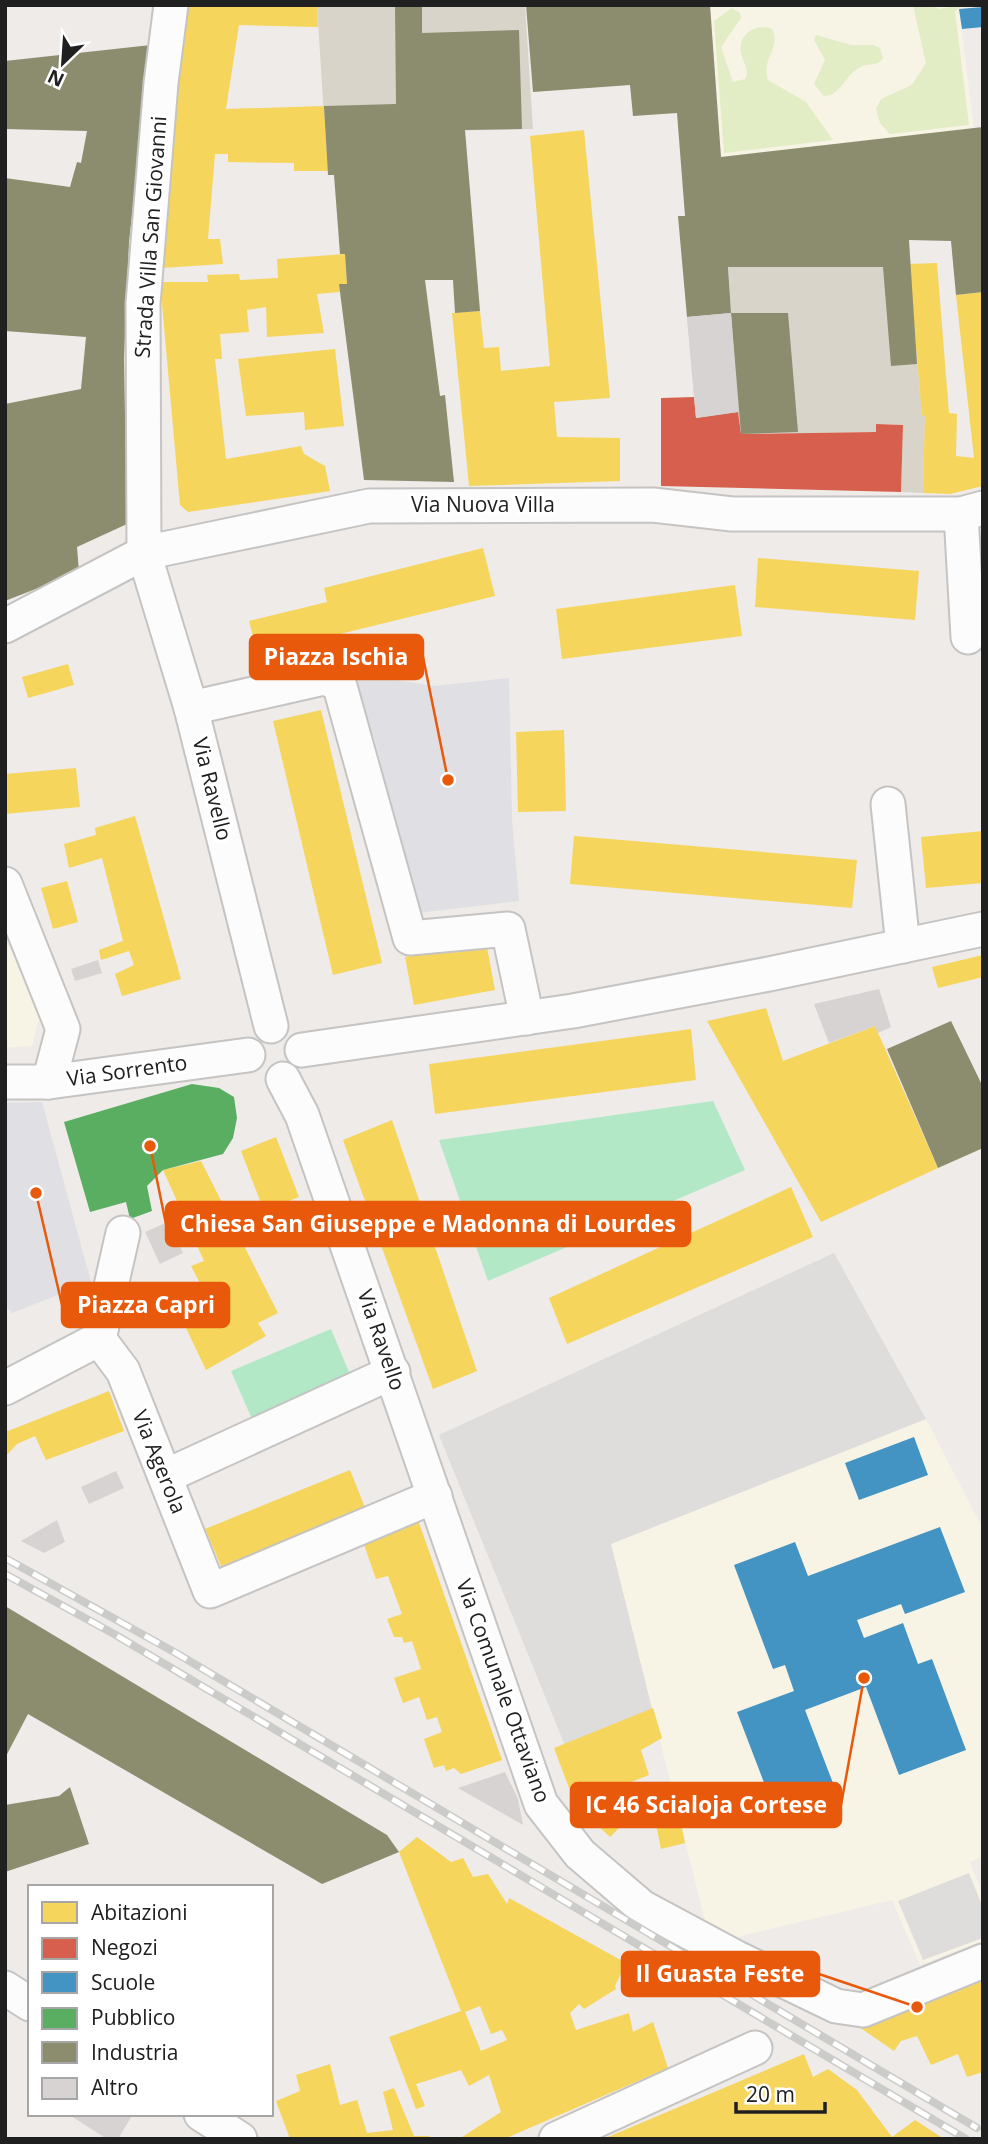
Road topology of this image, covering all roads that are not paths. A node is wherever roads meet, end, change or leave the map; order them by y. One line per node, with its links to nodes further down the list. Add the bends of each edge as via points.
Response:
1 (171, 5): 3 (street, Strada Villa San Giovanni, via 143,304)
2 (972, 511): 3 (street, Via Nuova Villa, via 732,514 653,505 369,506); 5 (street)
3 (144, 553): 4 (street, Via Nuova Villa); 6 (street, Via Ravello)
4 (5, 626)
5 (968, 637)
6 (191, 708): 11 (street, via 324,678 339,683 410,938 508,929); 12 (street, Via Ravello)
7 (888, 804): 10 (street)
8 (5, 884): 17 (street, via 63,1029)
9 (983, 929): 10 (street)
10 (903, 946): 11 (street)
11 (527, 1018): 13 (street)
12 (271, 1026): 13 (street, via 290,1030); 14 (street, via 253,1038)
13 (302, 1050): 15 (street, via 298,1067)
14 (248, 1055): 15 (street, via 260,1075); 17 (street, Via Sorrento)
15 (283, 1079): 20 (street, Via Ravello, via 302,1115)
16 (5, 1082): 17 (street, Via Sorrento)
17 (49, 1082)
18 (123, 1233): 19 (street)
19 (99, 1339): 21 (street); 22 (street, Via Agerola, via 123,1371)
20 (393, 1372): 22 (street); 23 (street, Via Ravello)
21 (5, 1388)
22 (166, 1476): 23 (street, Via Agerola, via 210,1591)
23 (439, 1510): 24 (street, Via Comunale Ottaviano, via 541,1804 580,1854 642,1907 836,2006 863,2010)
24 (983, 1961)
25 (5, 1988): 26 (street)
26 (28, 2003)
27 (755, 2048): 30 (street)
28 (204, 2116): 29 (street)
29 (240, 2139)
30 (556, 2139)

